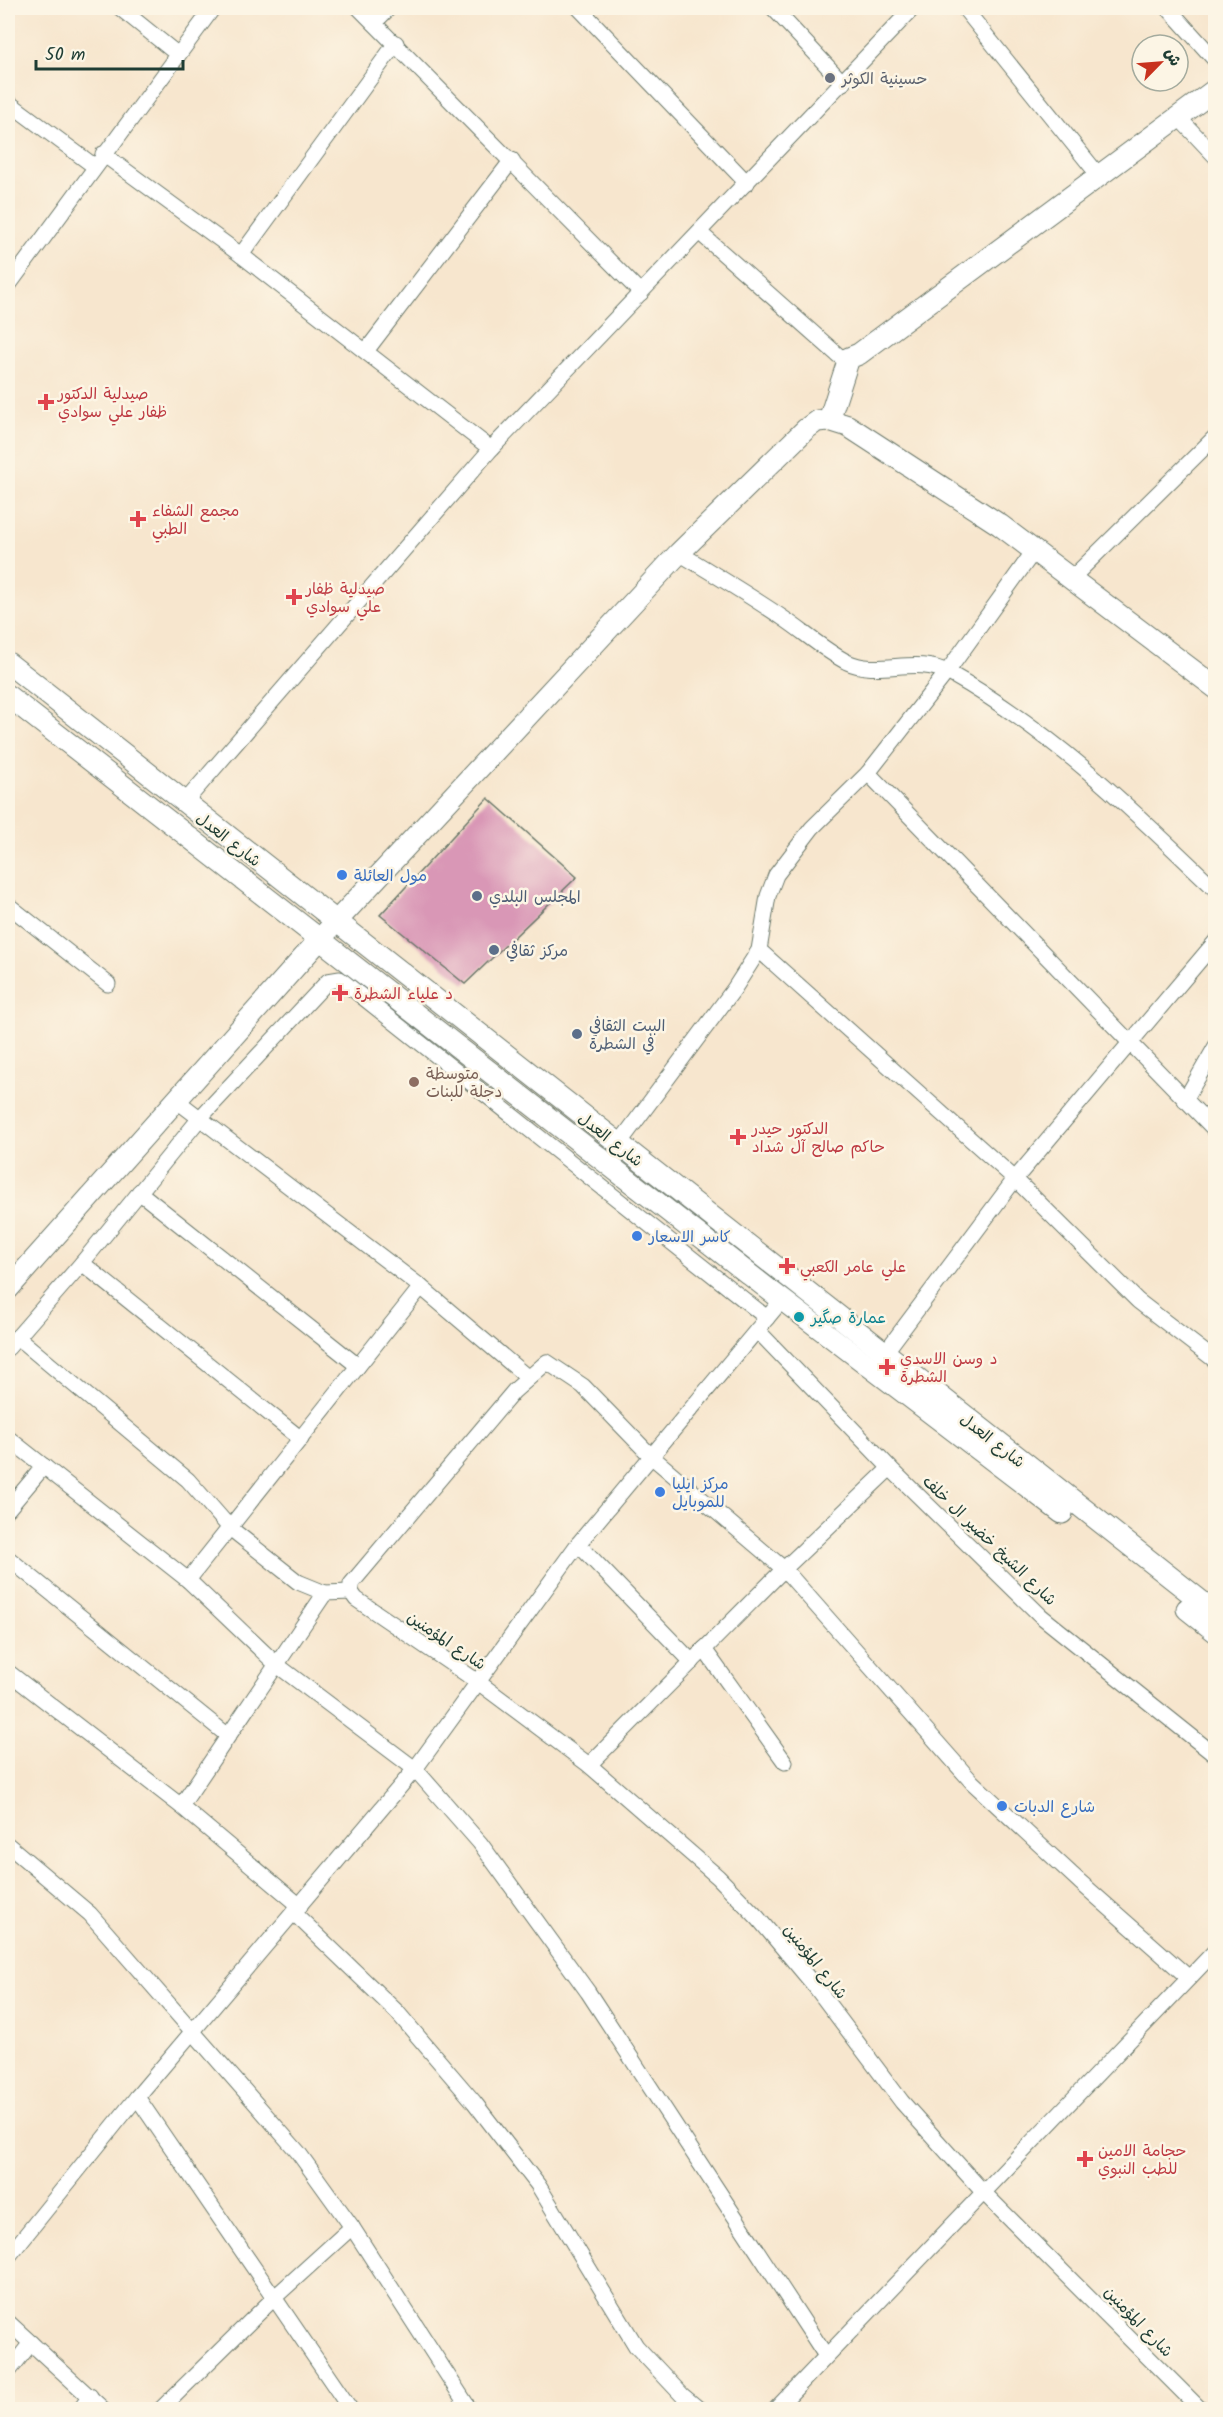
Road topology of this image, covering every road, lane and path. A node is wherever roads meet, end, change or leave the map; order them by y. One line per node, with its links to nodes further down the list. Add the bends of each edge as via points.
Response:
1 (120, 8): 12 (street)
2 (213, 8): 12 (street)
3 (359, 8): 10 (street)
4 (389, 8): 10 (street)
5 (579, 8): 22 (street)
6 (773, 8): 14 (street)
7 (913, 8): 14 (street)
8 (964, 8): 21 (street)
9 (1168, 8): 13 (street)
10 (374, 22): 11 (street)
11 (396, 43): 20 (street); 24 (street)
12 (177, 54): 19 (street)
13 (1215, 61)
14 (843, 83): 22 (street)
15 (1215, 89): 17 (street)
16 (8, 102): 19 (street)
17 (1179, 118): 18 (street); 21 (street)
18 (1215, 157)
19 (98, 160): 24 (street); 25 (street)
20 (512, 160): 26 (street); 27 (street)
21 (1100, 177): 28 (street)
22 (747, 183): 23 (street)
23 (699, 232): 26 (street); 28 (street, via 839,356)
24 (241, 255): 27 (street)
25 (8, 286)
26 (641, 293): 31 (street)
27 (366, 351): 31 (street)
28 (849, 358): 29 (street)
29 (829, 420): 32 (street, via 848,426); 33 (street, via 817,421 793,440)
30 (1215, 436): 34 (street)
31 (491, 449): 40 (street)
32 (1034, 551): 34 (street); 36 (street)
33 (679, 553): 36 (street, via 848,662 874,669 918,664); 43 (street)
34 (1071, 579): 37 (street)
35 (8, 663): 40 (street, شارع العدل)
36 (946, 672): 39 (street); 41 (street, via 1068,752 1115,792)
37 (1215, 688)
38 (8, 696): 44 (street, شارع العدل)
39 (868, 773): 46 (street, via 812,828 777,875 768,896); 48 (street)
40 (184, 803): 43 (street, شارع العدل)
41 (1215, 890)
42 (8, 905): 47 (street)
43 (336, 924): 44 (street); 54 (street, شارع العدل)
44 (320, 939): 50 (street); 60 (street, شارع العدل)
45 (1215, 941): 48 (street)
46 (759, 950): 54 (street); 55 (street)
47 (108, 984)
48 (1129, 1043): 51 (street); 55 (street)
49 (1215, 1046): 51 (street)
50 (176, 1100): 52 (street); 58 (street)
51 (1185, 1100): 53 (street)
52 (201, 1119): 56 (street, شارع الشيخ خضير ال خلف); 59 (street); 61 (street, شارع الشيخ خضير ال خلف, via 328,981 340,979)
53 (1215, 1131)
54 (618, 1145): 63 (street, شارع العدل)
55 (1015, 1179): 63 (street); 64 (street, via 1137,1301)
56 (139, 1192): 57 (street, شارع الشيخ خضير ال خلف); 65 (street)
57 (82, 1263): 62 (street, شارع الشيخ خضير ال خلف); 68 (street)
58 (8, 1287)
59 (421, 1287): 65 (street); 66 (street)
60 (782, 1300): 61 (street); 81 (street, شارع العدل)
61 (762, 1324): 69 (street); 71 (street, شارع الشيخ خضير ال خلف)
62 (13, 1342): 73 (street, via 188,1480)
63 (884, 1354): 80 (street, شارع العدل)
64 (1215, 1361)
65 (358, 1366): 68 (street)
66 (527, 1377): 69 (street, via 547,1362 583,1386); 78 (street, via 351,1584)
67 (8, 1438): 70 (street)
68 (301, 1439): 73 (street)
69 (651, 1456): 74 (street); 76 (street)
70 (44, 1466): 72 (street); 77 (street)
71 (890, 1468): 76 (street); 88 (street, شارع الشيخ خضير ال خلف, via 1041,1616)
72 (8, 1509)
73 (230, 1528): 77 (street); 79 (street, via 298,1582)
74 (578, 1544): 83 (street); 86 (street)
75 (8, 1558): 87 (street)
76 (784, 1569): 82 (street); 96 (street, via 972,1782)
77 (188, 1580): 84 (street)
78 (351, 1592): 79 (street); 86 (street, شارع المؤمنين)
79 (325, 1593): 84 (street)
80 (1215, 1613)
81 (1215, 1632)
82 (704, 1649): 83 (street); 89 (street)
83 (692, 1662): 90 (street)
84 (278, 1665): 87 (street); 91 (street)
85 (8, 1672): 92 (street)
86 (478, 1682): 90 (street, شارع المؤمنين); 91 (street)
87 (227, 1735): 92 (street)
88 (1215, 1756)
89 (785, 1762)
90 (589, 1765): 99 (street, شارع المؤمنين, via 718,1877 758,1918 902,2102)
91 (415, 1769): 94 (street); 105 (street, via 480,1843 588,1992)
92 (181, 1806): 94 (street)
93 (8, 1845): 97 (street, via 90,1914)
94 (297, 1909): 97 (street); 113 (street, via 397,2012 474,2102 538,2185 636,2346)
95 (1215, 1950): 96 (street)
96 (1189, 1978): 99 (street)
97 (193, 2031): 98 (street); 100 (street, via 298,2152)
98 (137, 2097): 101 (street); 102 (street)
99 (984, 2193): 105 (street); 115 (street, شارع المؤمنين)
100 (352, 2227): 102 (street); 112 (street)
101 (8, 2257)
102 (276, 2296): 110 (street); 111 (street)
103 (8, 2322): 104 (street)
104 (31, 2343): 106 (street); 107 (street)
105 (826, 2356): 114 (street)
106 (8, 2372)
107 (90, 2396): 108 (street); 109 (street)
108 (79, 2409)
109 (104, 2409)
110 (160, 2409)
111 (351, 2409)
112 (470, 2409)
113 (700, 2409)
114 (775, 2409)
115 (1202, 2409)

